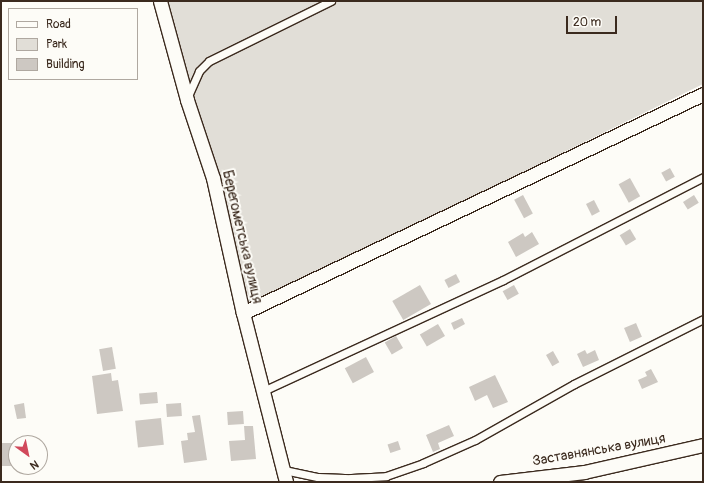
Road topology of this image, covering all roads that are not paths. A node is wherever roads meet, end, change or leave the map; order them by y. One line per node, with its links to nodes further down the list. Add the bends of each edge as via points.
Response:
1 (160, 1): 4 (street, Берегометська вулиця)
2 (331, 1): 4 (lane, via 209,61 199,71)
3 (703, 94): 6 (street)
4 (187, 100): 6 (street, Берегометська вулиця, via 213,178)
5 (703, 177): 8 (lane, via 503,280)
6 (243, 313): 8 (street, Берегометська вулиця)
7 (703, 320): 10 (lane, via 574,384 475,440 423,463 386,476)
8 (263, 391): 10 (street, Берегометська вулиця)
9 (703, 445): 11 (street, Заставнянська вулиця)
10 (285, 476)
11 (583, 477): 12 (street, Заставнянська вулиця)
12 (500, 482)

